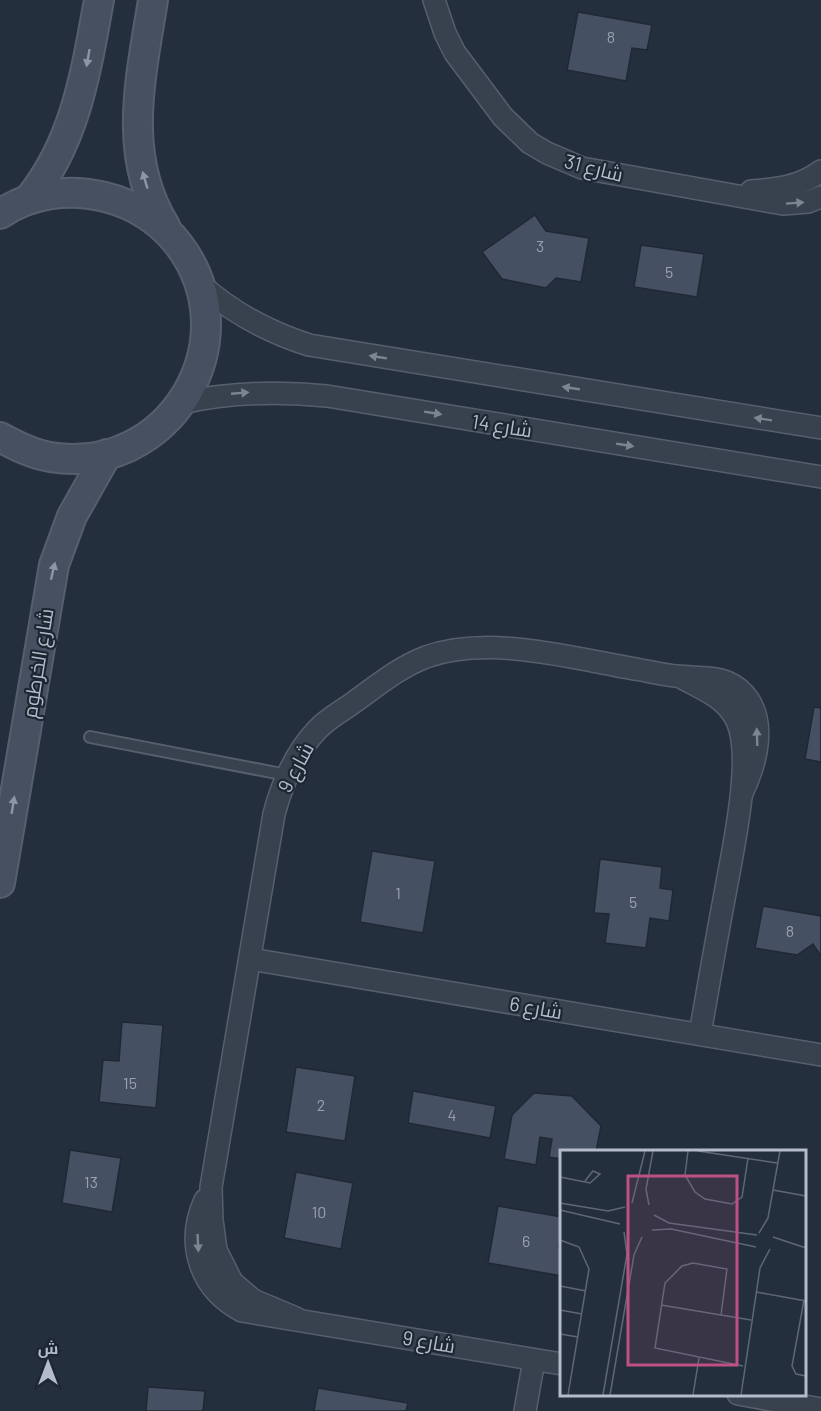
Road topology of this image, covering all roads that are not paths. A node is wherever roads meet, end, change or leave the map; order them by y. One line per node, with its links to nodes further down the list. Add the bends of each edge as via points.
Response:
1 (99, 0): 7 (main road, one-way to 7, via 76,113 56,159)
2 (153, 0): 9 (main road, one-way to 2, via 150,196 138,148 138,93)
3 (434, 0): 5 (street, شارع 31, via 455,53 503,117 530,143 582,168)
4 (821, 171): 5 (street, شارع 31, via 792,186)
5 (726, 193): 6 (street, شارع 31, one-way to 6, via 783,204)
6 (821, 197)
7 (29, 199): 8 (main road); 9 (main road, via 89,193 119,200)
8 (0, 214)
9 (170, 233): 10 (main road, via 188,257)
10 (201, 285): 11 (main road, via 207,316 205,346 197,376); 12 (street, one-way to 10, via 309,345 258,326)
11 (182, 403): 14 (main road, via 161,426 136,443); 15 (street, شارع 14, one-way to 15, via 264,391 327,396)
12 (821, 428)
13 (0, 437): 14 (main road, via 50,457 79,459)
14 (107, 454): 18 (main road, شارع الخرطوم, one-way to 14, via 54,565 72,516)
15 (821, 477)
16 (90, 738): 17 (lane)
17 (287, 775): 19 (street, شارع 9, via 274,814); 20 (street, شارع 9, via 318,729 405,667 445,652 477,647 512,650 678,676 713,693 738,722 742,793)
18 (0, 883)
19 (250, 959): 20 (street, شارع 6); 22 (street, شارع 9, via 211,1187 216,1250 225,1272 254,1300 296,1318)
20 (700, 1034): 21 (street, شارع 6)
21 (821, 1055)
22 (534, 1360): 23 (street, شارع 9); 26 (street)
23 (560, 1364)
24 (744, 1396): 25 (street)
25 (821, 1409)
26 (525, 1411)

